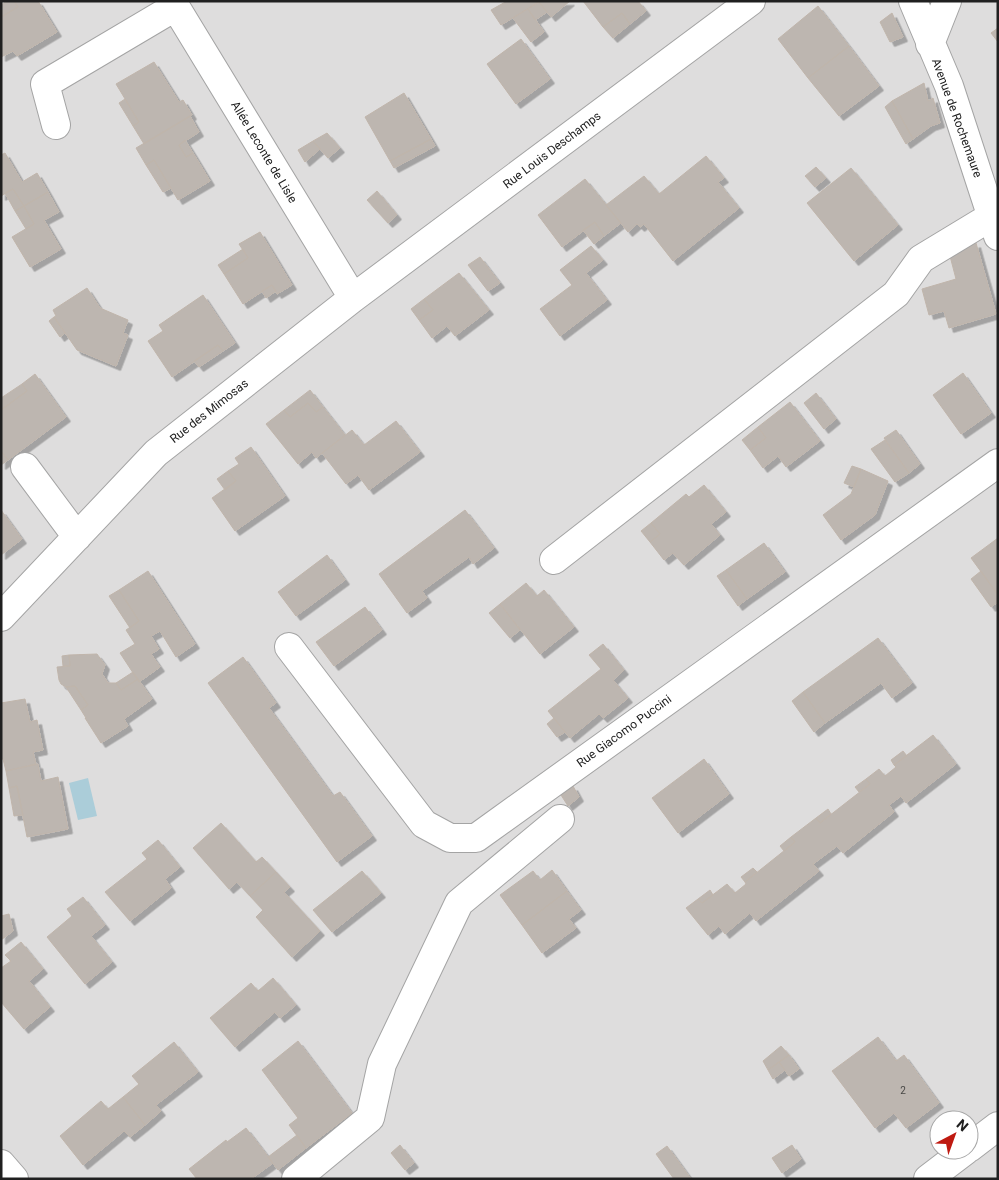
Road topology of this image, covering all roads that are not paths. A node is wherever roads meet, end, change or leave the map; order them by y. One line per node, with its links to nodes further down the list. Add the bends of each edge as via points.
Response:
1 (751, 1): 8 (street, Rue Louis Deschamps)
2 (913, 1): 5 (street, Avenue de Rochemaure)
3 (947, 1): 5 (street)
4 (174, 4): 6 (street, Allée Leconte de Lisle, via 45,84); 8 (street, Allée Leconte de Lisle)
5 (930, 44): 7 (street, Avenue de Rochemaure, via 949,86)
6 (56, 125)
7 (995, 226): 12 (street, via 922,259 896,294)
8 (353, 298): 11 (street, Rue des Mimosas, via 156,453)
9 (998, 463): 14 (street, Rue Giacomo Puccini, via 476,838 450,838 424,824)
10 (24, 467): 11 (street)
11 (77, 537): 13 (street, Rue des Mimosas)
12 (554, 560)
13 (1, 617)
14 (289, 647)
15 (560, 819): 21 (street, via 459,903 382,1064 370,1118)
16 (998, 1126): 17 (street)
17 (979, 1141)
18 (953, 1160): 22 (street)
19 (1, 1164): 20 (street)
20 (14, 1179)
21 (296, 1179)
22 (928, 1179)

